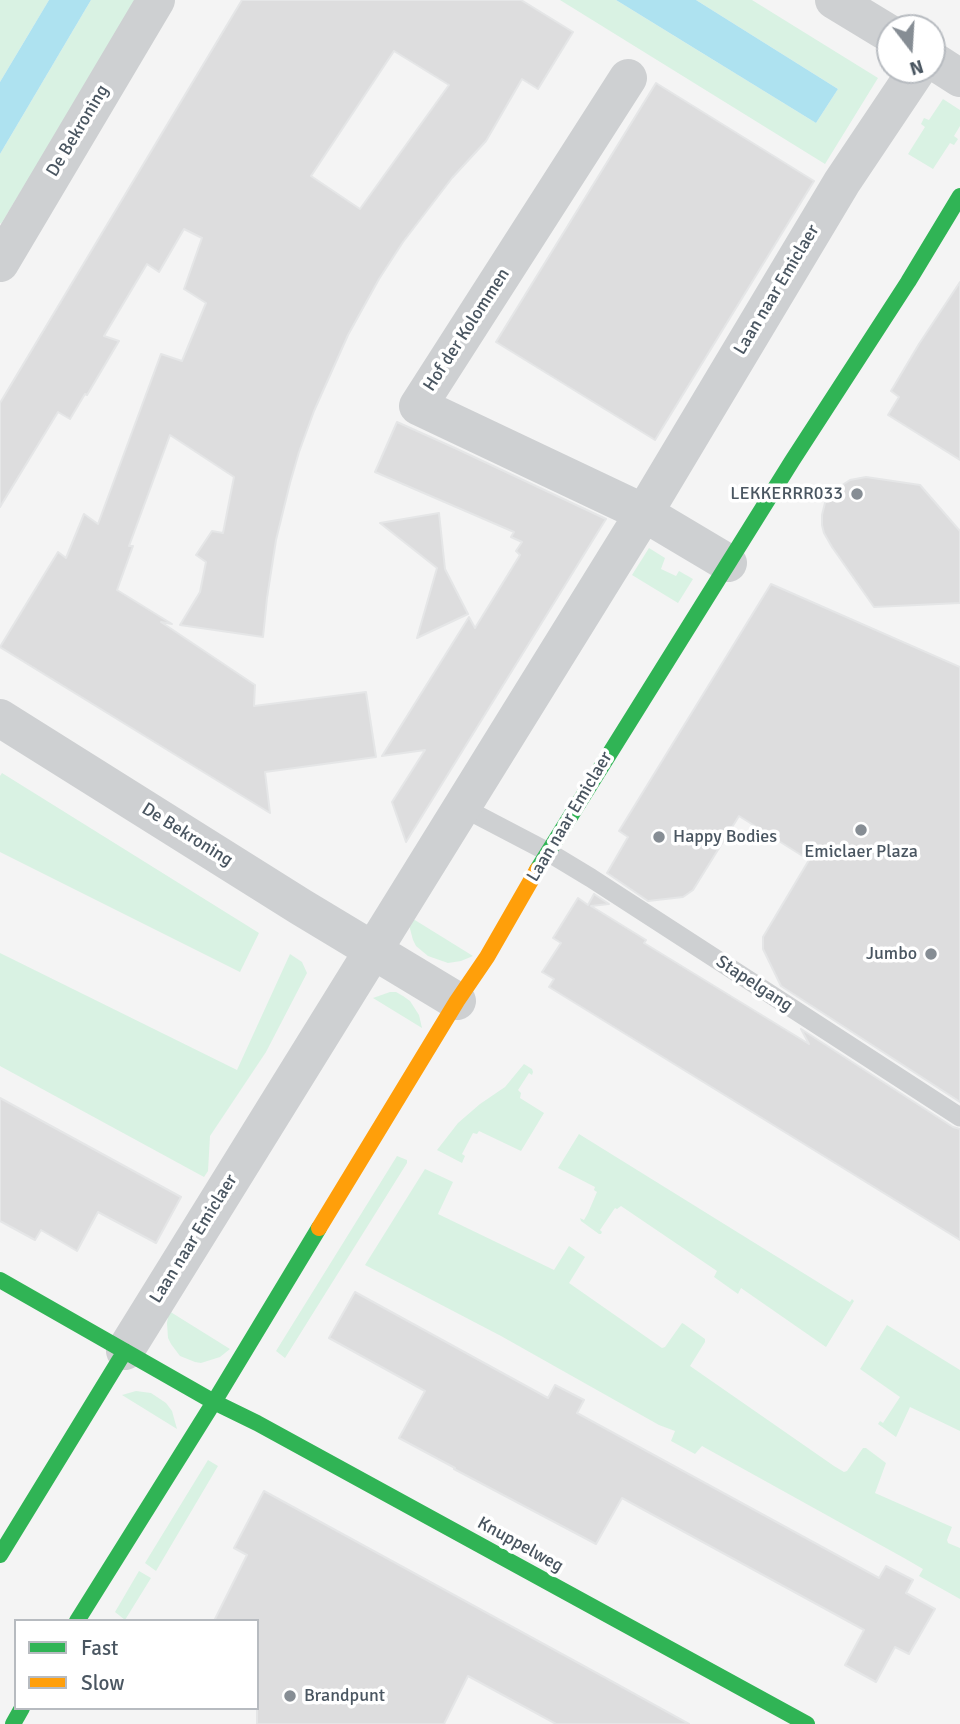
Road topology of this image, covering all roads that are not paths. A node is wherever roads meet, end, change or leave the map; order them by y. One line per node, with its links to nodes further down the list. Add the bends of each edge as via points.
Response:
1 (156, 0): 7 (street, De Bekroning)
2 (834, 0): 3 (street)
3 (876, 26)
4 (628, 78): 8 (street, Hof der Kolommen, via 418,406)
5 (907, 84): 8 (street, Laan naar Emiclaer, via 842,182)
6 (960, 196): 9 (street, Laan naar Emiclaer)
7 (0, 263)
8 (644, 513): 9 (street); 11 (street, Laan naar Emiclaer)
9 (728, 563): 12 (street, Laan naar Emiclaer)
10 (0, 718): 13 (street, De Bekroning)
11 (463, 807): 12 (lane, Stapelgang); 13 (street, Laan naar Emiclaer)
12 (548, 852): 14 (street, Laan naar Emiclaer, via 488,957); 15 (lane, Stapelgang)
13 (374, 950): 14 (street); 17 (street, Laan naar Emiclaer)
14 (457, 1001): 18 (street, Laan naar Emiclaer)
15 (960, 1117)
16 (0, 1280): 17 (street)
17 (125, 1351): 18 (street); 19 (street, Laan naar Emiclaer)
18 (214, 1402): 20 (street, Laan naar Emiclaer); 21 (street, Knuppelweg)
19 (0, 1555)
20 (78, 1619)
21 (807, 1724)

